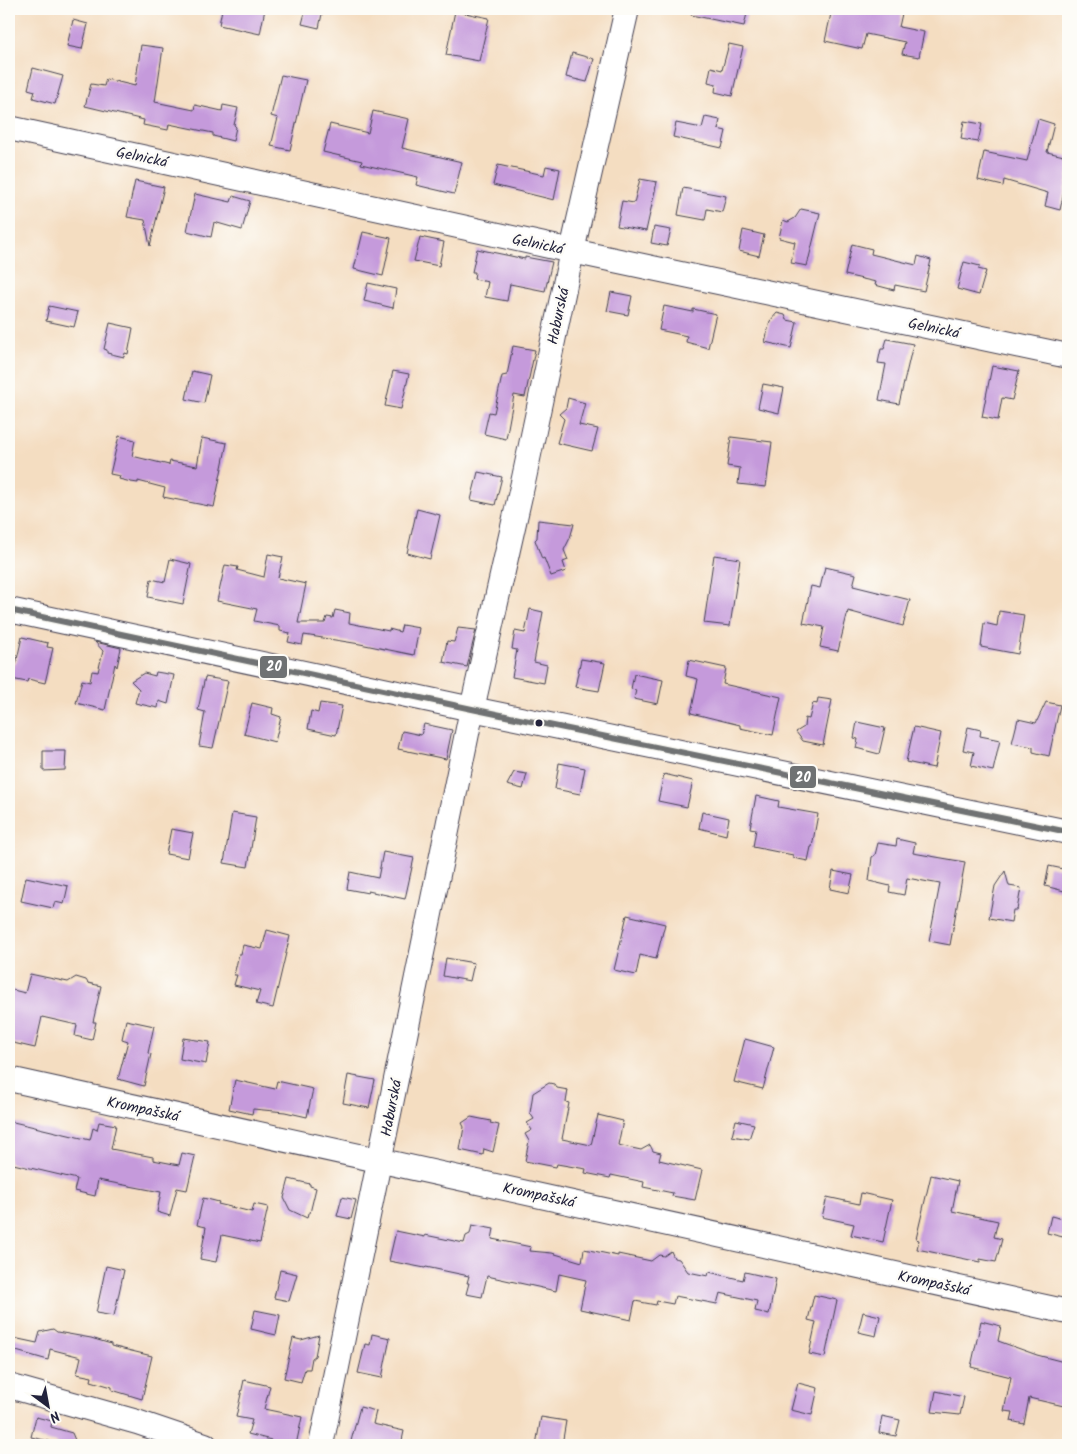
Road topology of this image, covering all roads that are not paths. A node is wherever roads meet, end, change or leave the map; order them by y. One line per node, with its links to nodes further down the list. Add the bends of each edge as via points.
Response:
1 (627, 9): 3 (street, Haburská)
2 (9, 128): 3 (street, Gelnická)
3 (572, 251): 4 (street, Gelnická); 6 (street, Haburská)
4 (1068, 356)
5 (9, 610): 6 (street)
6 (472, 709): 7 (street); 9 (street, Haburská)
7 (1068, 832)
8 (9, 1080): 9 (street, Krompašská)
9 (380, 1160): 10 (street, Krompašská); 13 (street, Haburská)
10 (1068, 1312)
11 (9, 1386): 12 (street)
12 (205, 1445)
13 (321, 1445)

